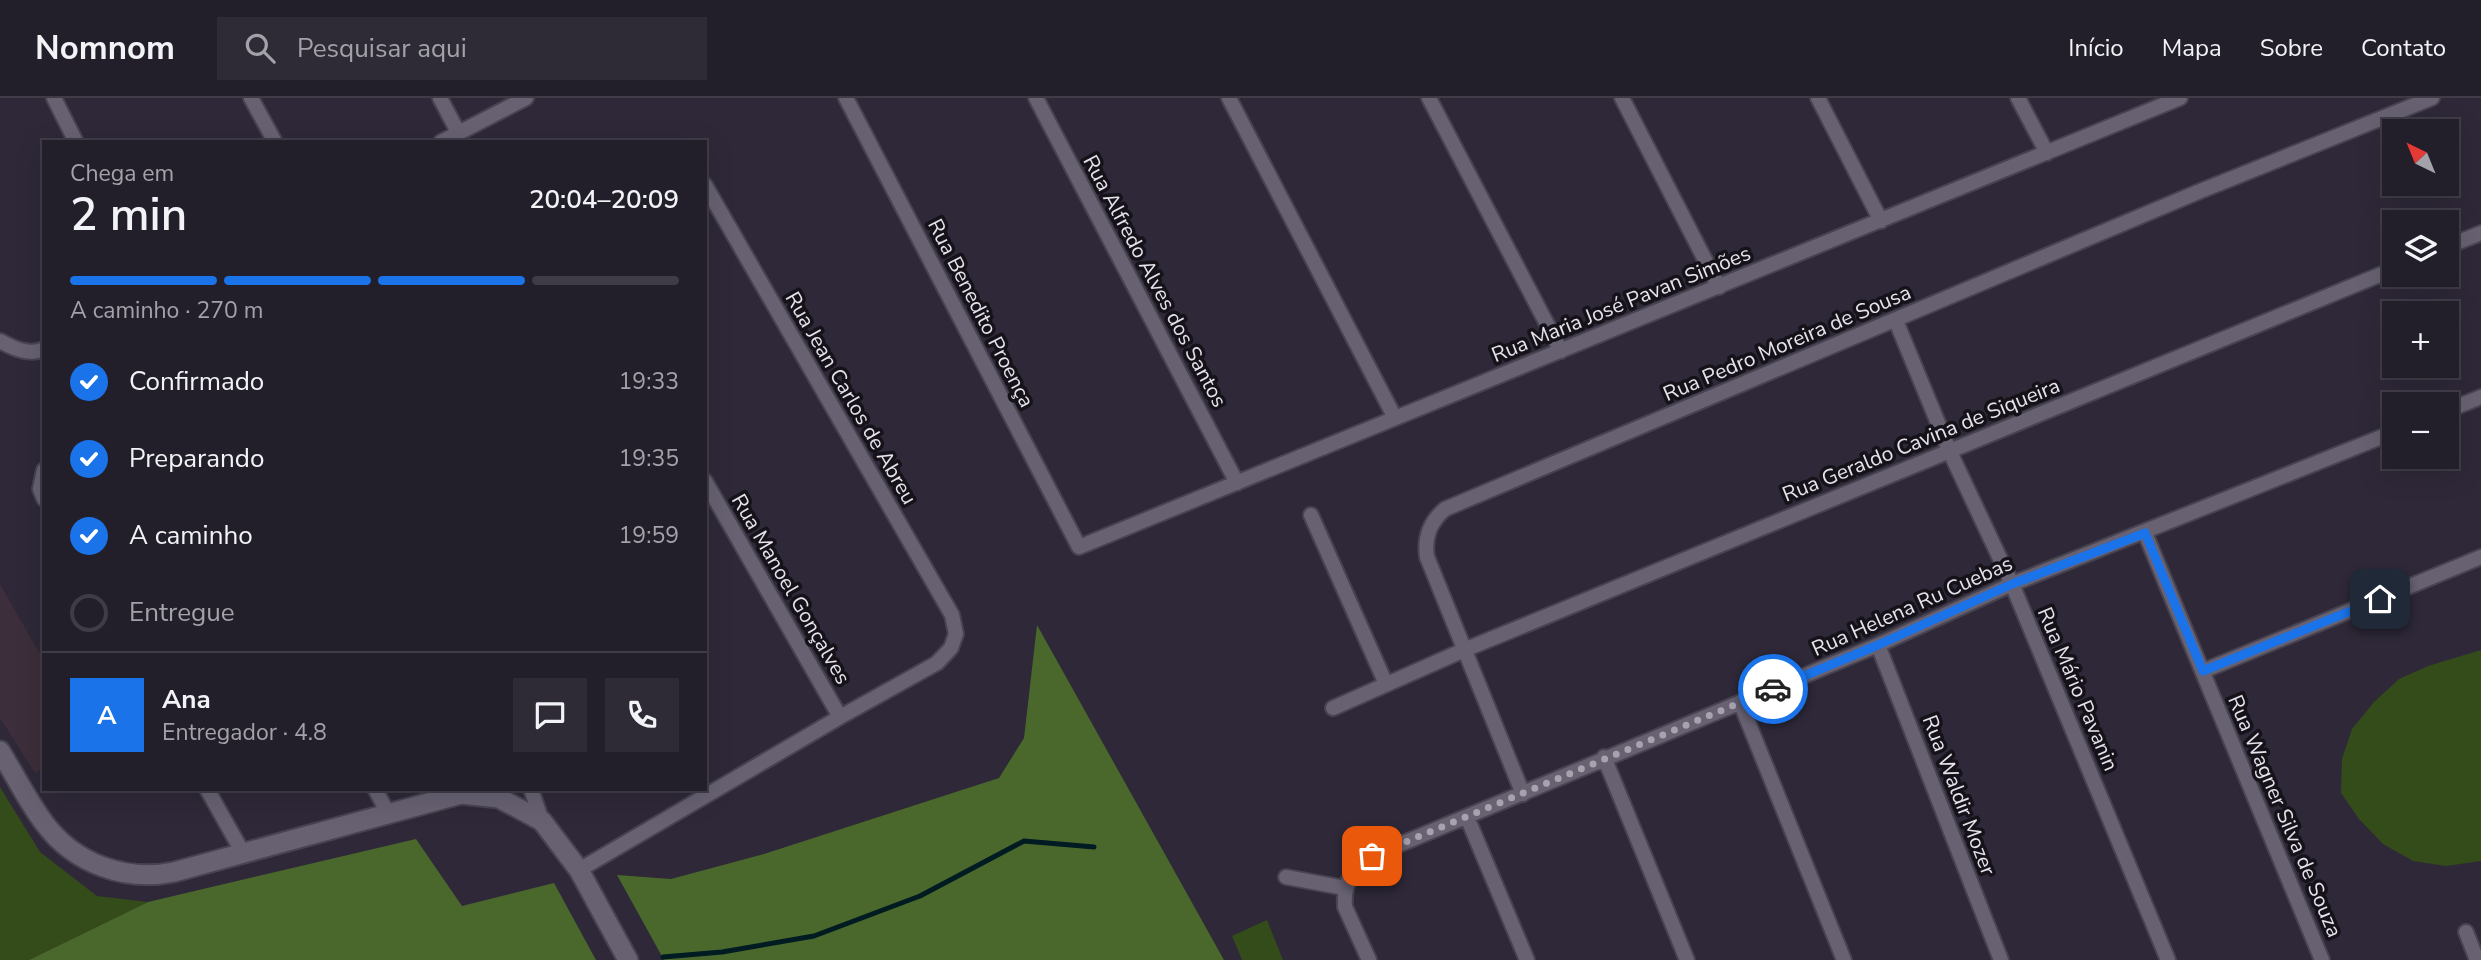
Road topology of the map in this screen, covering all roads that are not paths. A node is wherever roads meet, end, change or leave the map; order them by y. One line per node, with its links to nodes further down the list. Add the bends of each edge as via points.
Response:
1 (54, 98): 15 (street)
2 (251, 98): 16 (street)
3 (440, 98): 14 (street)
4 (526, 98): 14 (street)
5 (846, 98): 38 (street, Rua Benedito Proença)
6 (1036, 98): 34 (street, Rua Alfredo Alves dos Santos)
7 (1229, 98): 31 (street)
8 (1429, 98): 28 (street)
9 (1622, 98): 24 (street)
10 (1818, 98): 20 (street)
11 (2018, 98): 18 (street)
12 (2179, 98): 18 (street, Rua Maria José Pavan Simões)
13 (2432, 98): 25 (street, Rua Pedro Moreira de Sousa)
14 (458, 132): 17 (street)
15 (75, 140)
16 (274, 140)
17 (444, 140)
18 (2048, 153): 20 (street, Rua Maria José Pavan Simões)
19 (707, 188): 47 (street, Rua Jean Carlos de Abreu, via 952,615 956,634 937,663)
20 (1881, 221): 24 (street, Rua Maria José Pavan Simões)
21 (2481, 233): 22 (street)
22 (2459, 242)
23 (2382, 274): 33 (street, Rua Geraldo Cavina de Siqueira)
24 (1719, 287): 28 (street, Rua Maria José Pavan Simões)
25 (1896, 321): 33 (street, Rua Mário Pavanin); 42 (street, Rua Pedro Moreira de Sousa, via 1445,509 1430,527 1426,549)
26 (0, 341): 27 (street, via 18,349)
27 (42, 350)
28 (1561, 351): 31 (street, Rua Maria José Pavan Simões)
29 (2481, 397): 30 (street)
30 (2459, 406)
31 (1395, 418): 34 (street, Rua Maria José Pavan Simões)
32 (2382, 437): 37 (street, Rua Helena Ru Cuebas)
33 (1950, 452): 40 (street, Rua Mário Pavanin); 42 (street, Rua Geraldo Cavina de Siqueira)
34 (1237, 483): 38 (street, Rua Maria José Pavan Simões)
35 (707, 484): 47 (street, Rua Manoel Gonçalves)
36 (1311, 515): 44 (street)
37 (2145, 533): 40 (street, Rua Helena Ru Cuebas); 43 (street, Rua Wagner Silva de Souza)
38 (1079, 547)
39 (2481, 557): 43 (street)
40 (2012, 584): 41 (street, Rua Helena Ru Cuebas); 70 (street, Rua Mário Pavanin)
41 (1878, 645): 45 (street, Rua Helena Ru Cuebas); 69 (street, Rua Waldir Mozer)
42 (1464, 650): 44 (street, Rua Geraldo Cavina de Siqueira); 55 (street, Rua Pedro Moreira de Sousa)
43 (2203, 671): 71 (street, Rua Wagner Silva de Souza)
44 (1386, 684): 46 (street, Rua Geraldo Cavina de Siqueira)
45 (1740, 702): 49 (street, Rua Helena Ru Cuebas); 68 (street)
46 (1333, 708)
47 (840, 717): 50 (street)
48 (0, 751): 59 (main road, via 46,825 62,842 109,870 158,875)
49 (1604, 757): 55 (street, Rua Helena Ru Cuebas); 67 (street)
50 (709, 785)
51 (208, 791): 59 (street)
52 (376, 791): 56 (street)
53 (532, 791): 58 (street)
54 (700, 791): 60 (street)
55 (1523, 794): 57 (street, Rua Helena Ru Cuebas)
56 (388, 813): 58 (main road, via 461,794 499,797); 59 (main road)
57 (1467, 817): 62 (street, Rua Helena Ru Cuebas, via 1365,860); 66 (street)
58 (542, 821): 60 (main road)
59 (243, 853)
60 (579, 870): 64 (main road)
61 (1286, 877): 62 (street)
62 (1345, 887): 65 (street, via 1345,907)
63 (2466, 932): 72 (street)
64 (628, 960)
65 (1369, 960)
66 (1527, 960)
67 (1687, 960)
68 (1843, 960)
69 (2001, 960)
70 (2168, 960)
71 (2322, 960)
72 (2477, 960)

